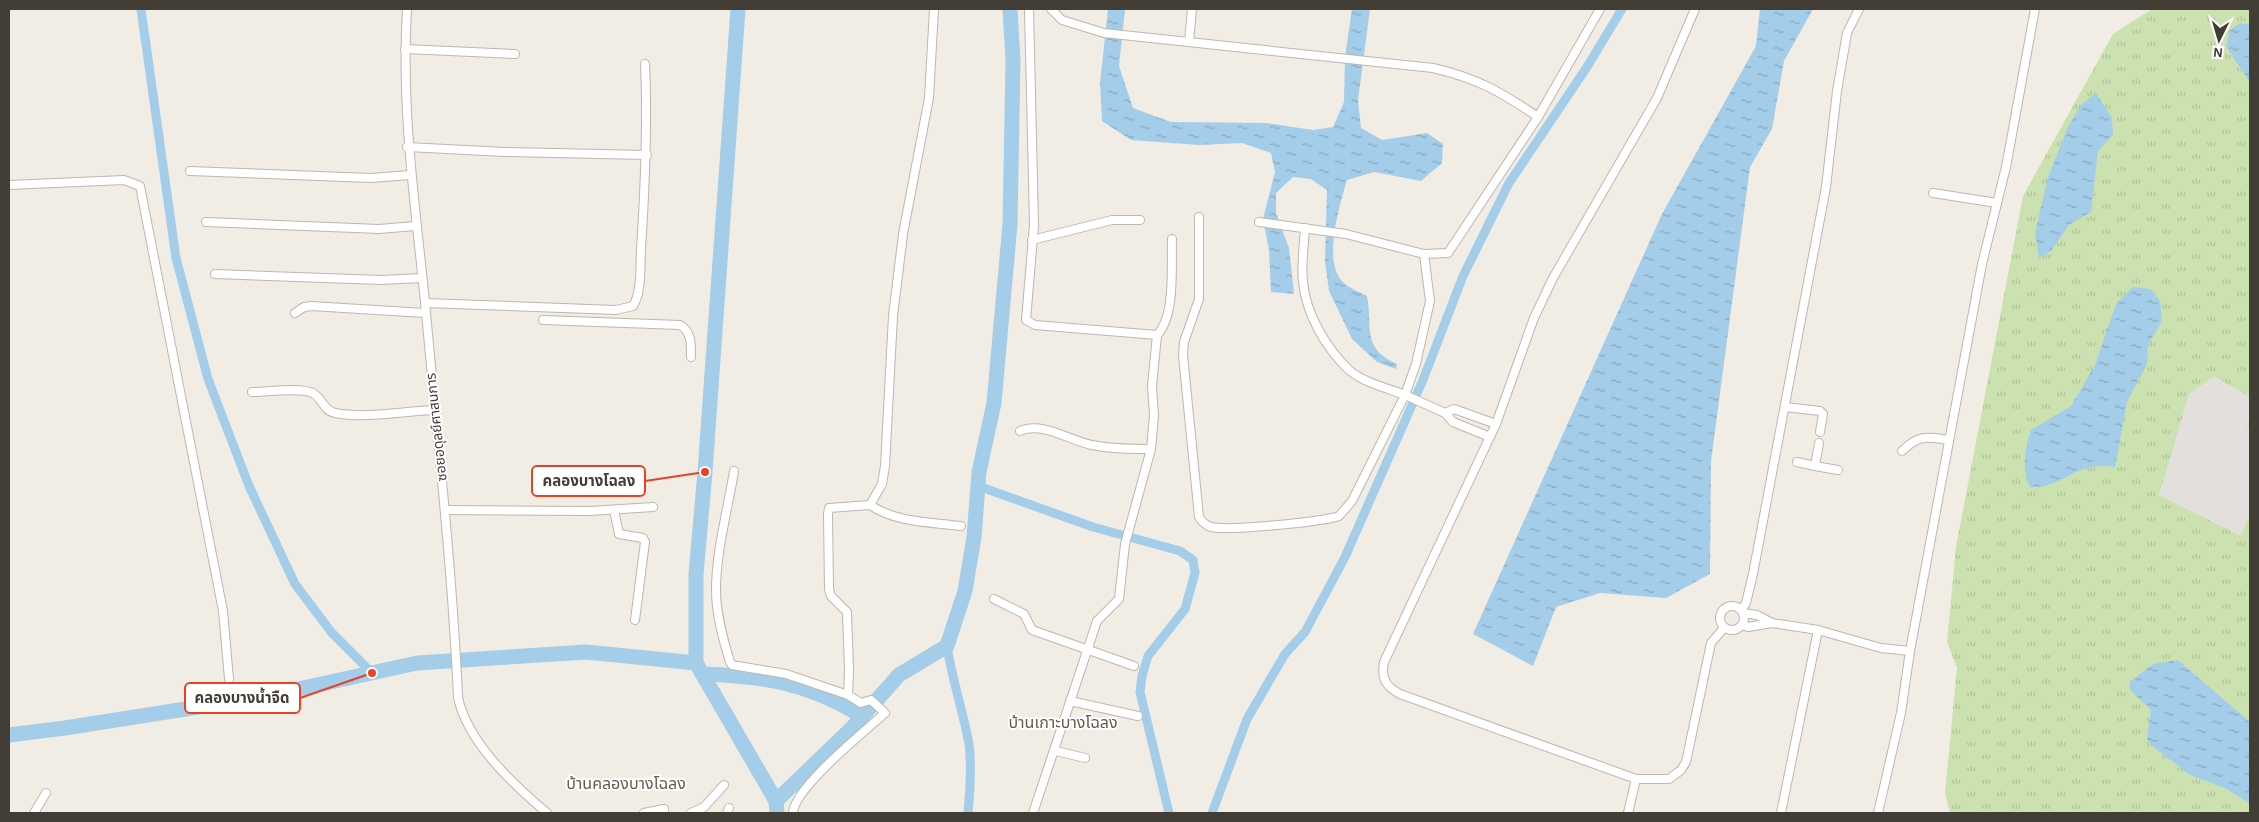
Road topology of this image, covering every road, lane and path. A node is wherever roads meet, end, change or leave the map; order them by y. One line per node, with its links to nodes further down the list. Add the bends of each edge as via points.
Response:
1 (407, 9): 11 (street, ซอยอดุลย์ศาสนการ)
2 (934, 9): 56 (street, via 929,98 903,234 893,316 885,466 882,484)
3 (1029, 9): 29 (street)
4 (1050, 9): 10 (street, via 1062,20 1104,33)
5 (1192, 9): 10 (street)
6 (1600, 9): 14 (street)
7 (1695, 9): 44 (street, via 1657,98 1553,278 1534,318)
8 (1859, 9): 41 (street, via 1846,42 1826,187)
9 (2035, 9): 21 (street)
10 (1189, 42): 14 (street, via 1433,68 1466,76 1508,97)
11 (405, 49): 12 (street); 15 (street, ซอยอดุลย์ศาสนการ)
12 (515, 54)
13 (645, 64): 16 (street)
14 (1538, 117): 30 (street, via 1452,251 1442,255)
15 (407, 147): 16 (street); 18 (street, ซอยอดุลย์ศาสนการ)
16 (647, 155): 33 (street, via 639,278 633,306 616,310)
17 (190, 171): 18 (street, via 371,178)
18 (410, 175): 26 (street, ซอยอดุลย์ศาสนการ)
19 (9, 184): 71 (street, via 124,180 140,186 224,611)
20 (1933, 193): 21 (street)
21 (1997, 203): 48 (street, via 1982,264)
22 (1200, 217): 40 (street, via 1199,299 1184,342 1183,355 1199,517 1205,524 1239,528 1339,516 1352,501)
23 (1140, 220): 29 (street, via 1112,220)
24 (206, 222): 26 (street, via 378,229)
25 (1259, 222): 27 (street)
26 (415, 226): 32 (street, ซอยอดุลย์ศาสนการ)
27 (1305, 228): 30 (street, via 1346,234); 40 (street, via 1303,282 1312,317 1325,340 1349,370 1367,381)
28 (1172, 239): 37 (street, via 1168,313)
29 (1032, 240): 37 (street, via 1024,315 1027,322)
30 (1424, 254): 40 (street, via 1430,301)
31 (215, 274): 32 (street, via 381,280)
32 (422, 278): 33 (street, ซอยอดุลย์ศาสนการ)
33 (424, 303): 35 (street, ซอยอดุลย์ศาสนการ)
34 (294, 313): 35 (street, via 311,306)
35 (425, 313): 42 (street, ซอยอดุลย์ศาสนการ)
36 (543, 320): 38 (street, via 680,326 689,336)
37 (1157, 335): 50 (street)
38 (691, 357)
39 (252, 392): 42 (street, via 306,391 316,395 335,413)
40 (1409, 396): 43 (street)
41 (1785, 407): 46 (street, via 1820,411); 62 (street, via 1753,574)
42 (435, 410): 58 (street, ซอยอดุลย์ศาสนการ)
43 (1445, 413): 44 (street, via 1454,409); 47 (street, via 1453,422)
44 (1496, 424): 47 (street)
45 (1020, 431): 50 (street, via 1032,428 1089,445 1116,449)
46 (1820, 432)
47 (1490, 436): 77 (street, via 1384,662 1382,678 1400,694)
48 (1949, 440): 51 (street, via 1921,437 1912,440); 69 (street)
49 (1819, 443): 53 (street)
50 (1151, 449): 68 (street, via 1125,544 1119,598 1097,621)
51 (1902, 451)
52 (1797, 462): 53 (street)
53 (1815, 466): 54 (street)
54 (1838, 470)
55 (734, 471): 72 (street, via 716,590 730,662 732,665 786,674)
56 (870, 505): 60 (street, via 885,515 898,518); 72 (street, via 829,508 828,514 829,589 831,596 847,612)
57 (653, 507): 59 (street)
58 (445, 510): 59 (street); 82 (street, ซอยอดุลย์ศาสนการ, via 458,697 467,726 514,784)
59 (614, 510): 63 (street, via 619,534 643,538 645,542)
60 (961, 526)
61 (994, 599): 68 (street, via 1024,614 1032,630)
62 (1742, 611): 64 (street); 65 (street); 66 (street, via 1734,606 1723,610 1720,621)
63 (635, 620)
64 (1772, 623): 65 (street); 67 (street)
65 (1742, 625): 66 (street, via 1732,631)
66 (1724, 628): 77 (street, via 1711,643 1686,762 1669,780)
67 (1818, 630): 69 (street, via 1880,648); 88 (street)
68 (1088, 648): 70 (street); 73 (street)
69 (1910, 651): 89 (street, via 1901,713)
70 (1134, 666)
71 (229, 679)
72 (848, 695): 85 (street, via 861,703 871,700 885,713 816,776 795,802)
73 (1070, 701): 74 (street); 75 (street)
74 (1138, 716)
75 (1056, 751): 76 (street); 86 (street)
76 (1085, 758)
77 (1636, 779): 87 (street)
78 (724, 785): 84 (street, via 704,807)
79 (46, 793): 81 (street)
80 (664, 809): 83 (street)
81 (34, 813)
82 (547, 813)
83 (644, 813)
84 (691, 813)
85 (793, 813)
86 (1033, 813)
87 (1628, 813)
88 (1780, 813)
89 (1878, 813)

